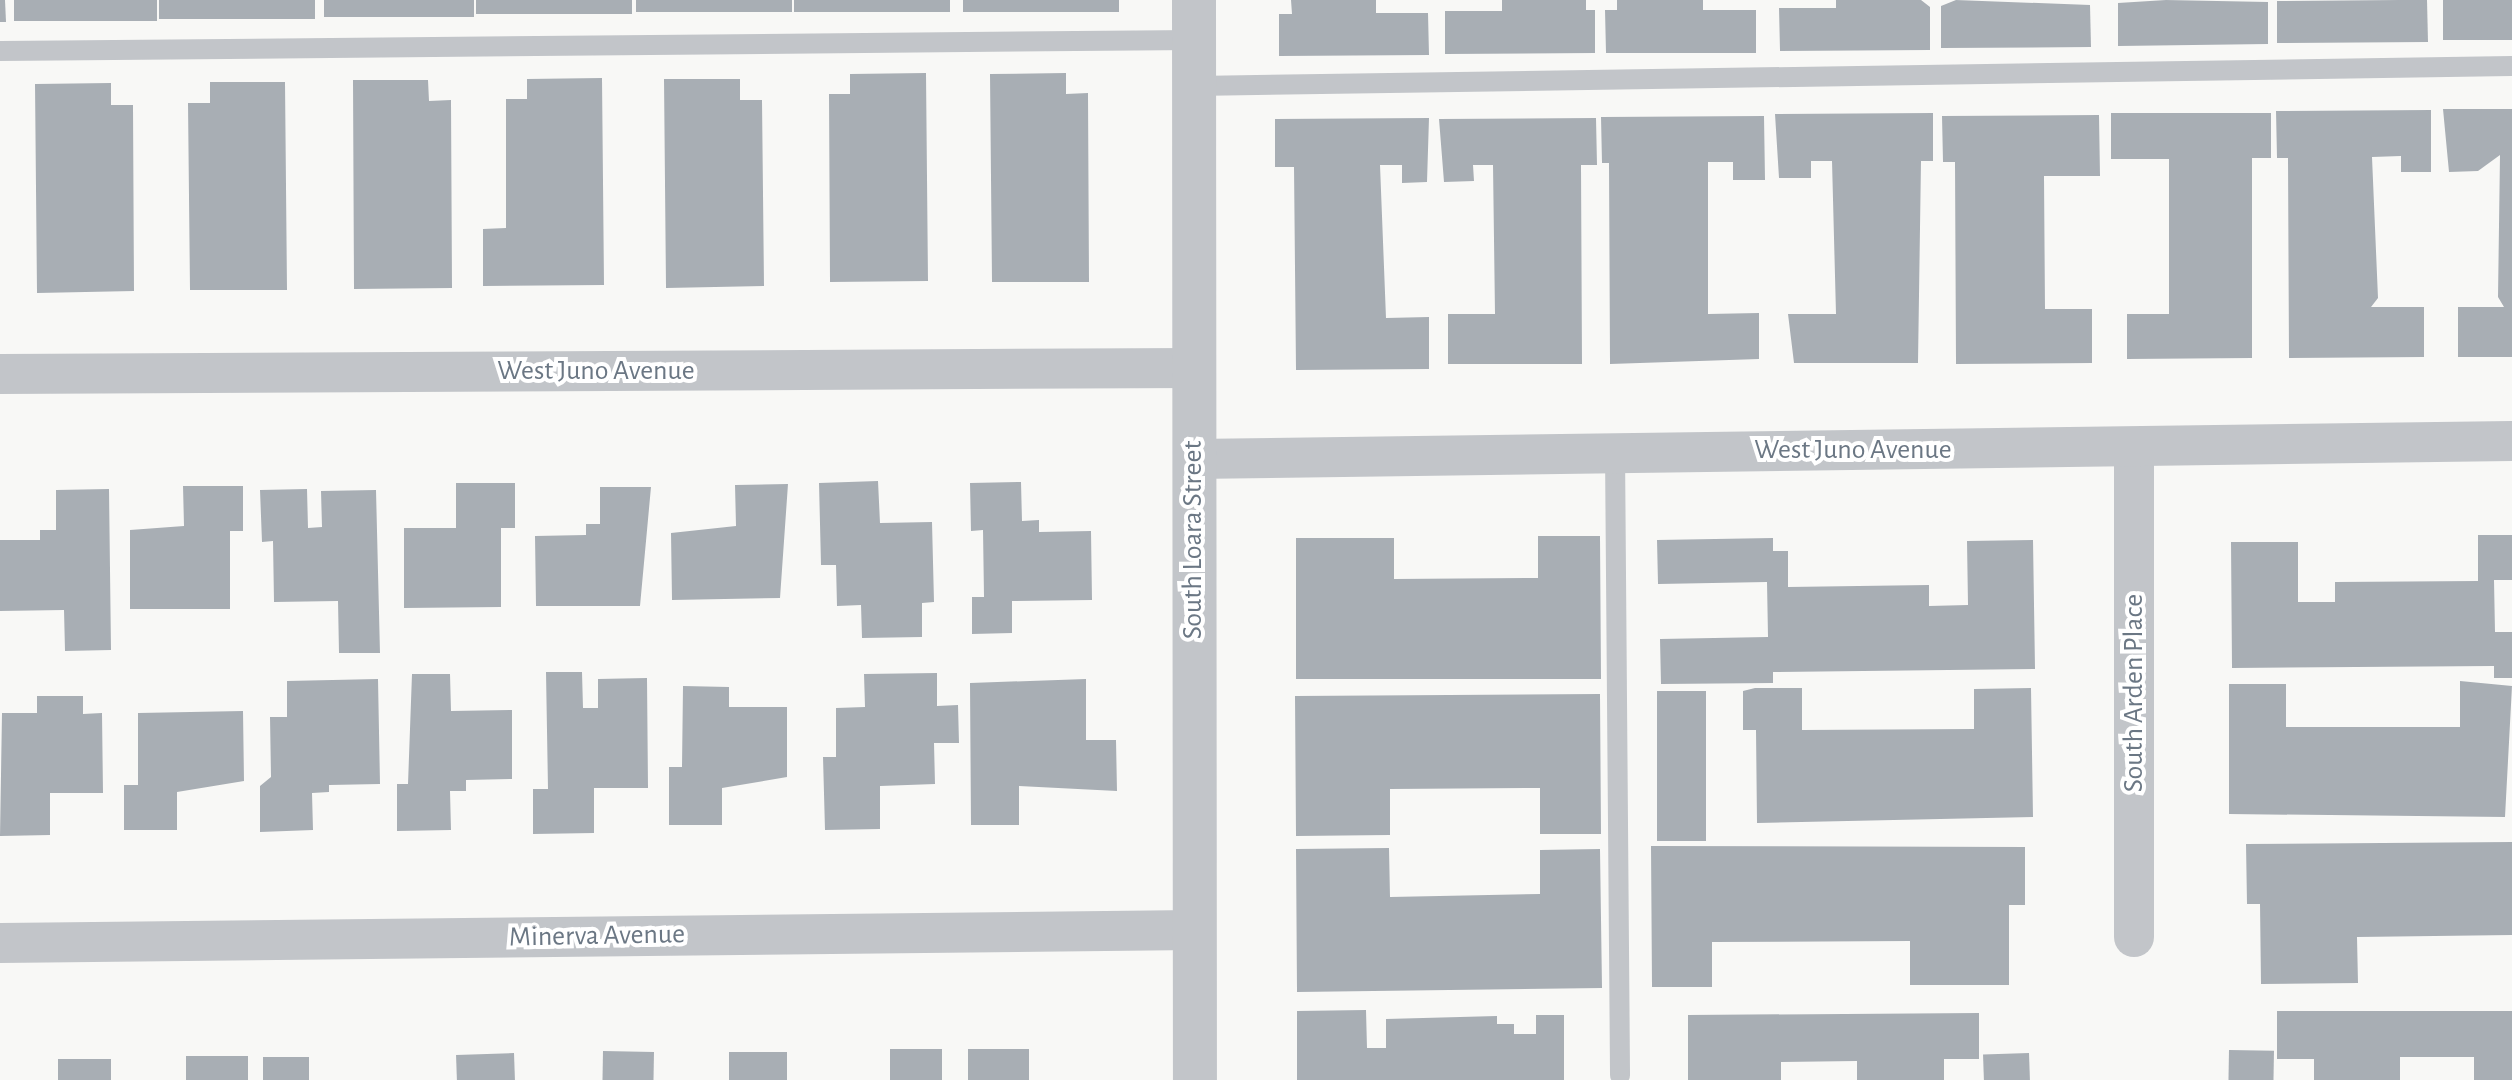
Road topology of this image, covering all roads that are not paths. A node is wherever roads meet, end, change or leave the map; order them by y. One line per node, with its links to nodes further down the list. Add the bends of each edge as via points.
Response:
1 (1195, 20): 2 (lane); 4 (street, South Loara Street)
2 (0, 51)
3 (2512, 66): 4 (lane)
4 (1195, 86): 5 (street, South Loara Street)
5 (1193, 368): 6 (street, West Juno Avenue); 10 (street, South Loara Street)
6 (0, 374)
7 (2512, 441): 9 (street, West Juno Avenue)
8 (1615, 450): 9 (street, West Juno Avenue); 10 (street, West Juno Avenue); 14 (lane)
9 (2134, 450): 12 (street, South Arden Place)
10 (1193, 459): 11 (street, South Loara Street)
11 (1195, 930): 13 (street, Minerva Avenue); 15 (street, South Loara Street)
12 (2134, 937)
13 (0, 943)
14 (1620, 1075)
15 (1195, 1080)

